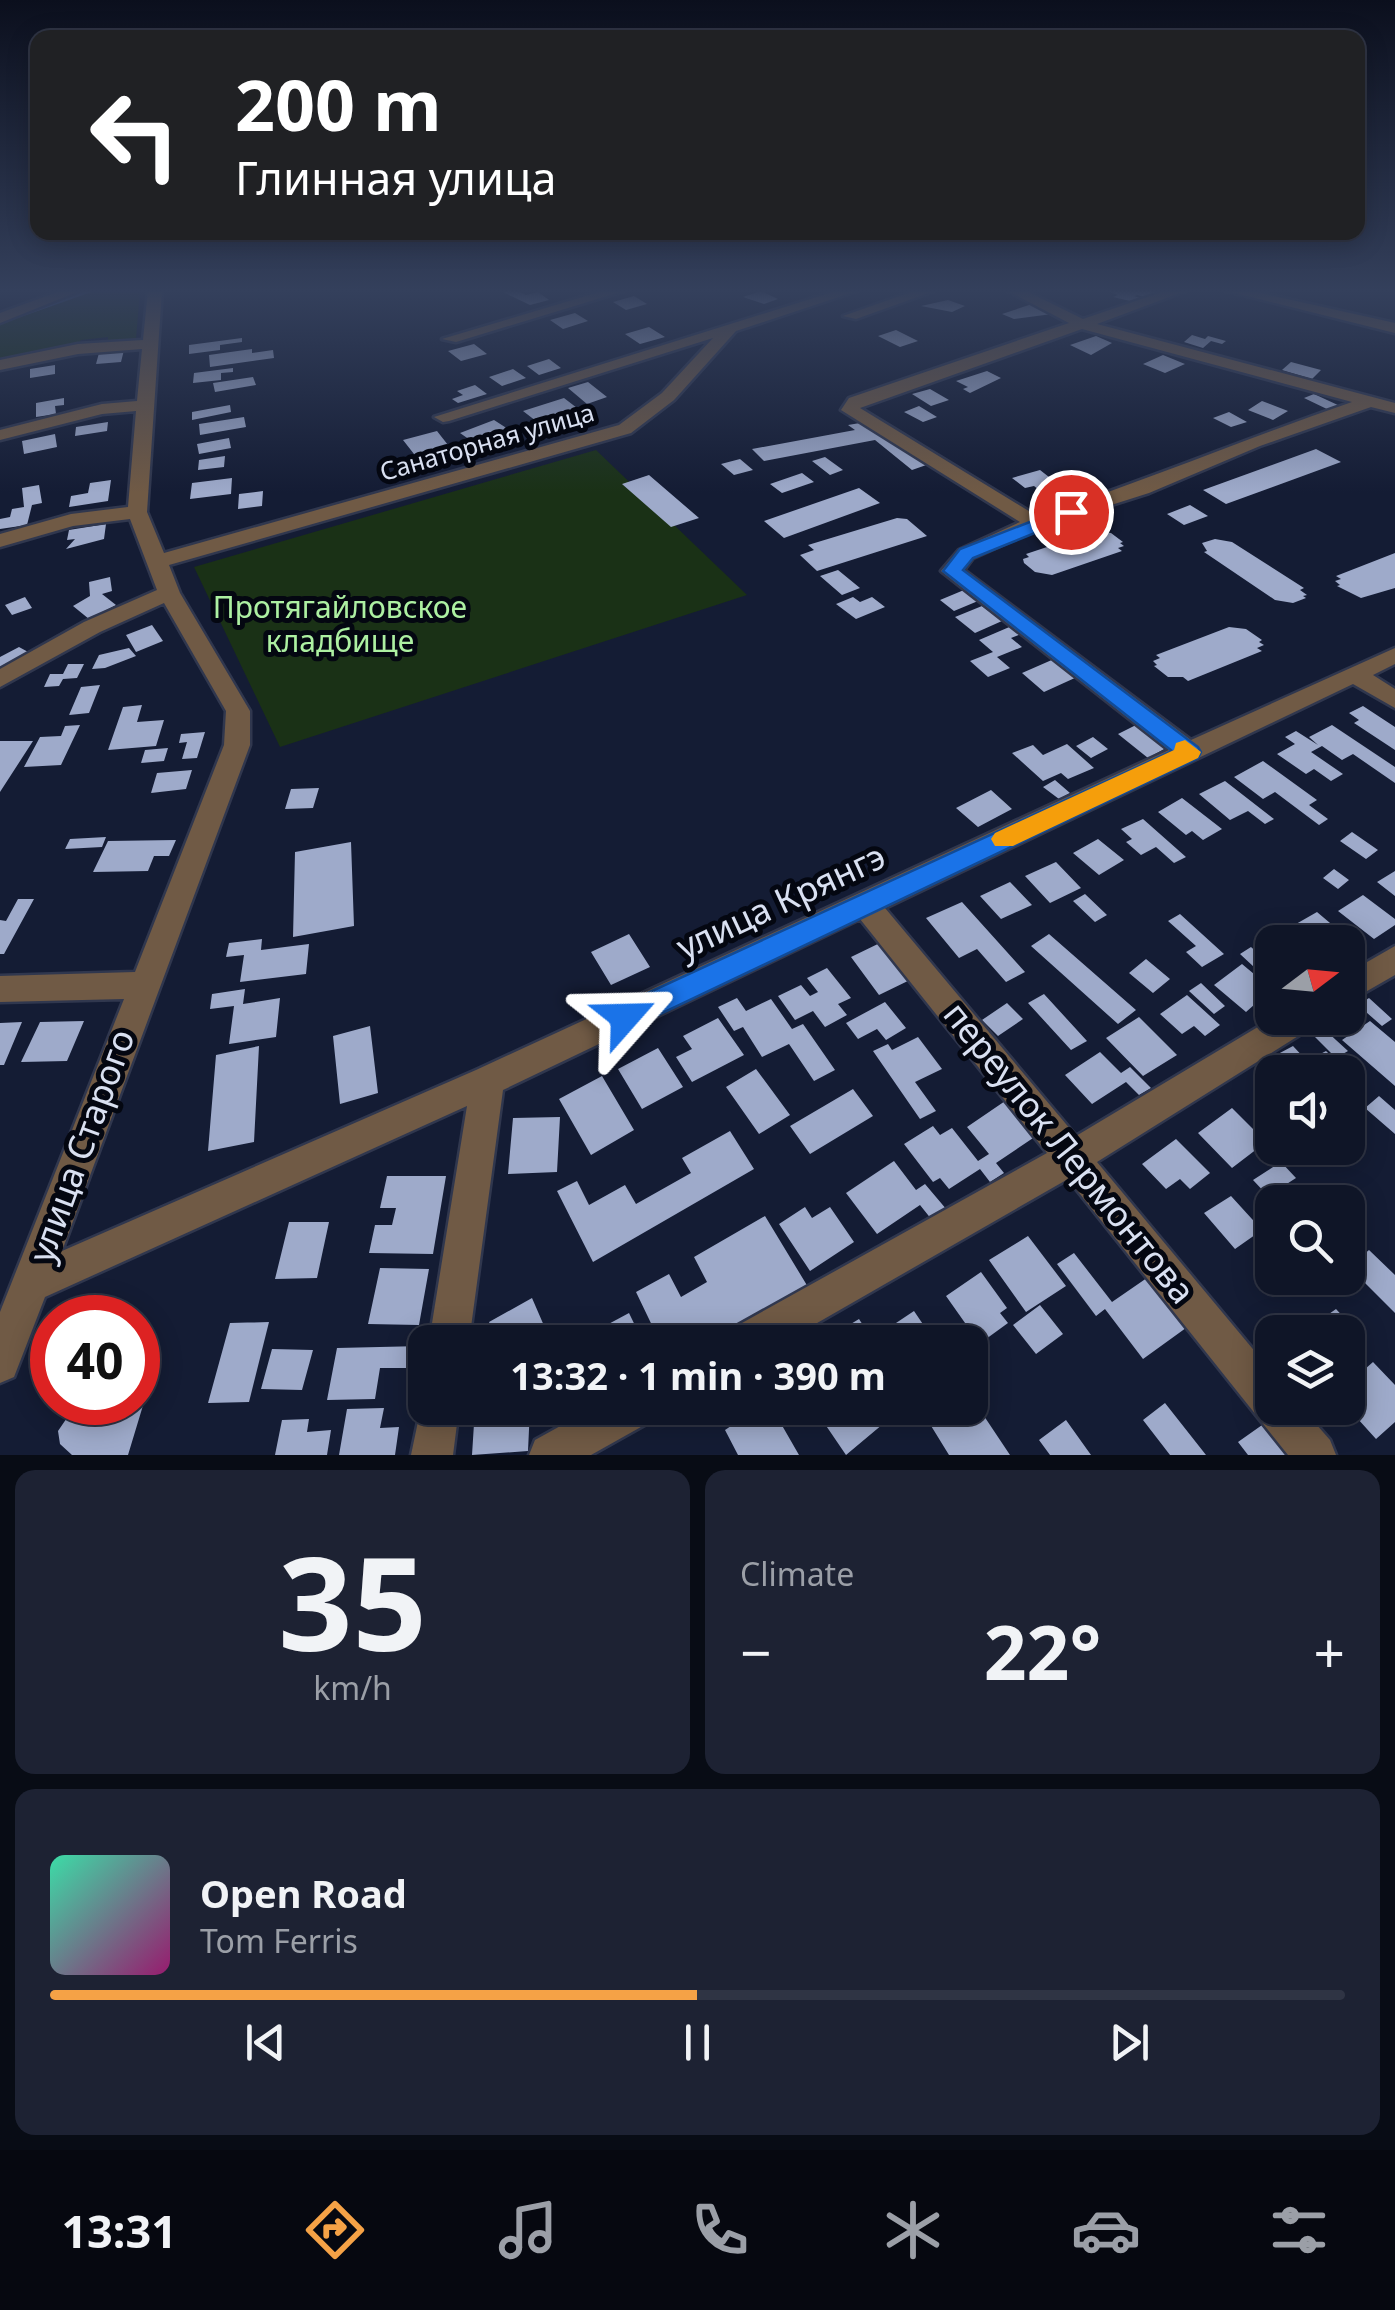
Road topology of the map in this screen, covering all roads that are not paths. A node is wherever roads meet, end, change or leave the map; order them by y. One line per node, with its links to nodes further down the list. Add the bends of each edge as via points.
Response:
1 (35, 358): 7 (street)
2 (150, 358): 9 (street)
3 (636, 358): 11 (street)
4 (704, 358): 16 (street, Санаторная улица, via 648,416 626,429)
5 (984, 358): 14 (street, via 855,402 850,410)
6 (1208, 358): 8 (street)
7 (0, 365)
8 (1369, 402): 10 (street); 14 (street)
9 (148, 405): 12 (street, via 102,409); 13 (street)
10 (1395, 408)
11 (443, 416)
12 (0, 436)
13 (137, 512): 15 (street, via 71,520); 16 (street, улица Старого)
14 (1035, 523): 22 (street, via 966,554 952,571)
15 (0, 542)
16 (156, 562): 17 (street, улица Старого)
17 (169, 593): 20 (street); 26 (street, улица Старого, via 238,711 237,746)
18 (1395, 655): 19 (street, улица Крянгэ)
19 (1355, 674): 21 (street); 22 (street, улица Крянгэ)
20 (0, 679)
21 (1395, 700)
22 (1190, 752): 23 (street, улица Крянгэ)
23 (865, 904): 29 (street, улица Крянгэ); 30 (street, переулок Лермонтова)
24 (1395, 960): 25 (street)
25 (1365, 978)
26 (142, 985): 27 (street); 31 (street, улица Старого)
27 (0, 989)
28 (1272, 1035): 30 (street)
29 (488, 1081): 31 (street, улица Крянгэ); 32 (street)
30 (1073, 1156): 33 (street); 35 (street, переулок Лермонтова)
31 (32, 1283): 34 (street, улица Старого)
32 (452, 1325)
33 (777, 1325)
34 (0, 1363)
35 (1255, 1381)
36 (436, 1425): 39 (street)
37 (604, 1425): 40 (street)
38 (1290, 1425): 41 (street, переулок Лермонтова)
39 (432, 1455)
40 (550, 1455)
41 (1315, 1455)

